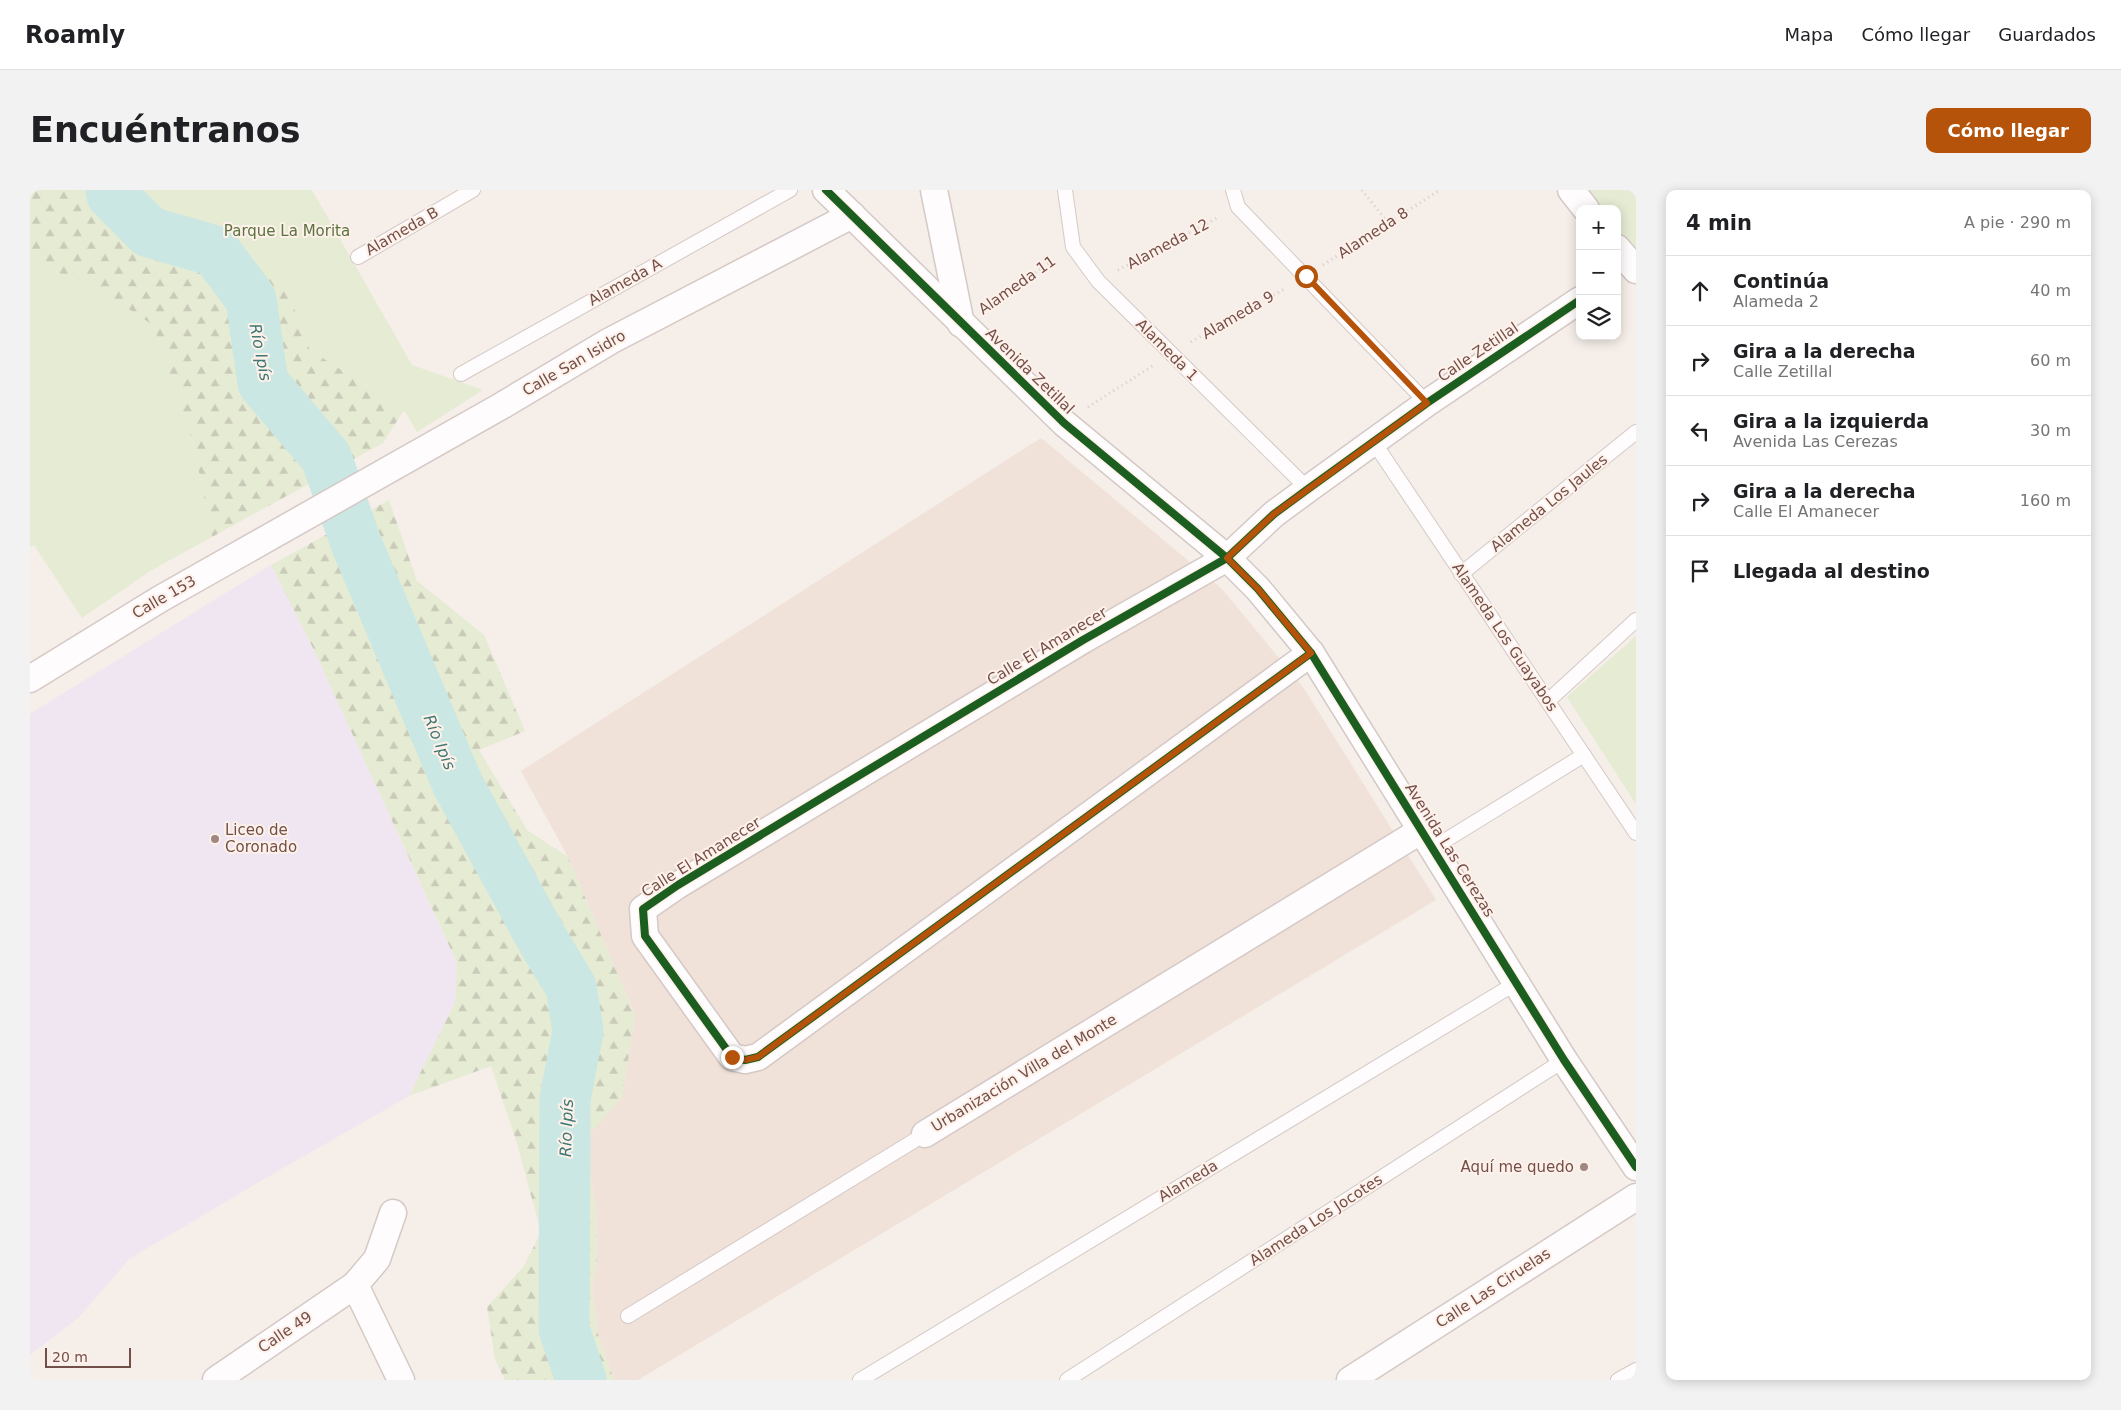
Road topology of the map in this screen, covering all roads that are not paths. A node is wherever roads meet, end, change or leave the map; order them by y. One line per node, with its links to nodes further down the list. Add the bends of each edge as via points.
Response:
1 (473, 190): 10 (lane, Alameda B)
2 (790, 190): 13 (lane, Alameda A)
3 (826, 190): 9 (street, Avenida Zetillal)
4 (934, 190): 12 (street)
5 (1064, 190): 17 (lane, Alameda 1, via 1073,246 1098,281)
6 (1233, 190): 14 (lane, via 1238,207)
7 (1571, 190): 8 (street)
8 (1583, 205)
9 (852, 215): 12 (street, Avenida Zetillal); 18 (street, Calle San Isidro, via 610,341)
10 (358, 257)
11 (1576, 303): 14 (street, Calle Zetillal)
12 (961, 324): 19 (street, Avenida Zetillal, via 1064,423)
13 (461, 374)
14 (1427, 403): 16 (street, Calle Zetillal)
15 (1636, 432): 20 (lane, Alameda Los Jaules)
16 (1373, 442): 17 (street, Calle Zetillal); 20 (lane, Alameda Los Guayabos)
17 (1308, 489): 19 (street, Calle Zetillal, via 1274,514)
18 (301, 519): 23 (street, Calle 153, via 160,599)
19 (1227, 558): 22 (street, Avenida Las Cerezas, via 1258,589); 22 (street, Calle El Amanecer, via 1083,640 643,909 645,936 732,1057 745,1060 758,1057)
20 (1461, 574): 24 (lane, Alameda Los Guayabos)
21 (1636, 620): 24 (lane)
22 (1311, 653): 27 (street, Avenida Las Cerezas)
23 (30, 679)
24 (1548, 701): 25 (lane, Alameda Los Guayabos)
25 (1584, 755): 26 (lane, Alameda Los Guayabos); 27 (lane)
26 (1636, 833)
27 (1427, 839): 28 (street, Avenida Las Cerezas); 30 (street, Urbanización Villa del Monte)
28 (1516, 983): 29 (street, Avenida Las Cerezas); 39 (lane, Alameda)
29 (1564, 1060): 31 (street, Avenida Las Cerezas); 40 (lane, Alameda Los Jocotes)
30 (925, 1134): 35 (lane, Urbanización Villa del Monte)
31 (1636, 1167)
32 (1636, 1197): 41 (street, Calle Las Ciruelas)
33 (392, 1213): 34 (street, Calle 49, via 377,1260)
34 (355, 1285): 37 (street, Calle 49); 38 (street)
35 (628, 1316)
36 (1636, 1370): 42 (lane)
37 (216, 1380)
38 (401, 1380)
39 (860, 1380)
40 (1068, 1380)
41 (1350, 1380)
42 (1618, 1380)

